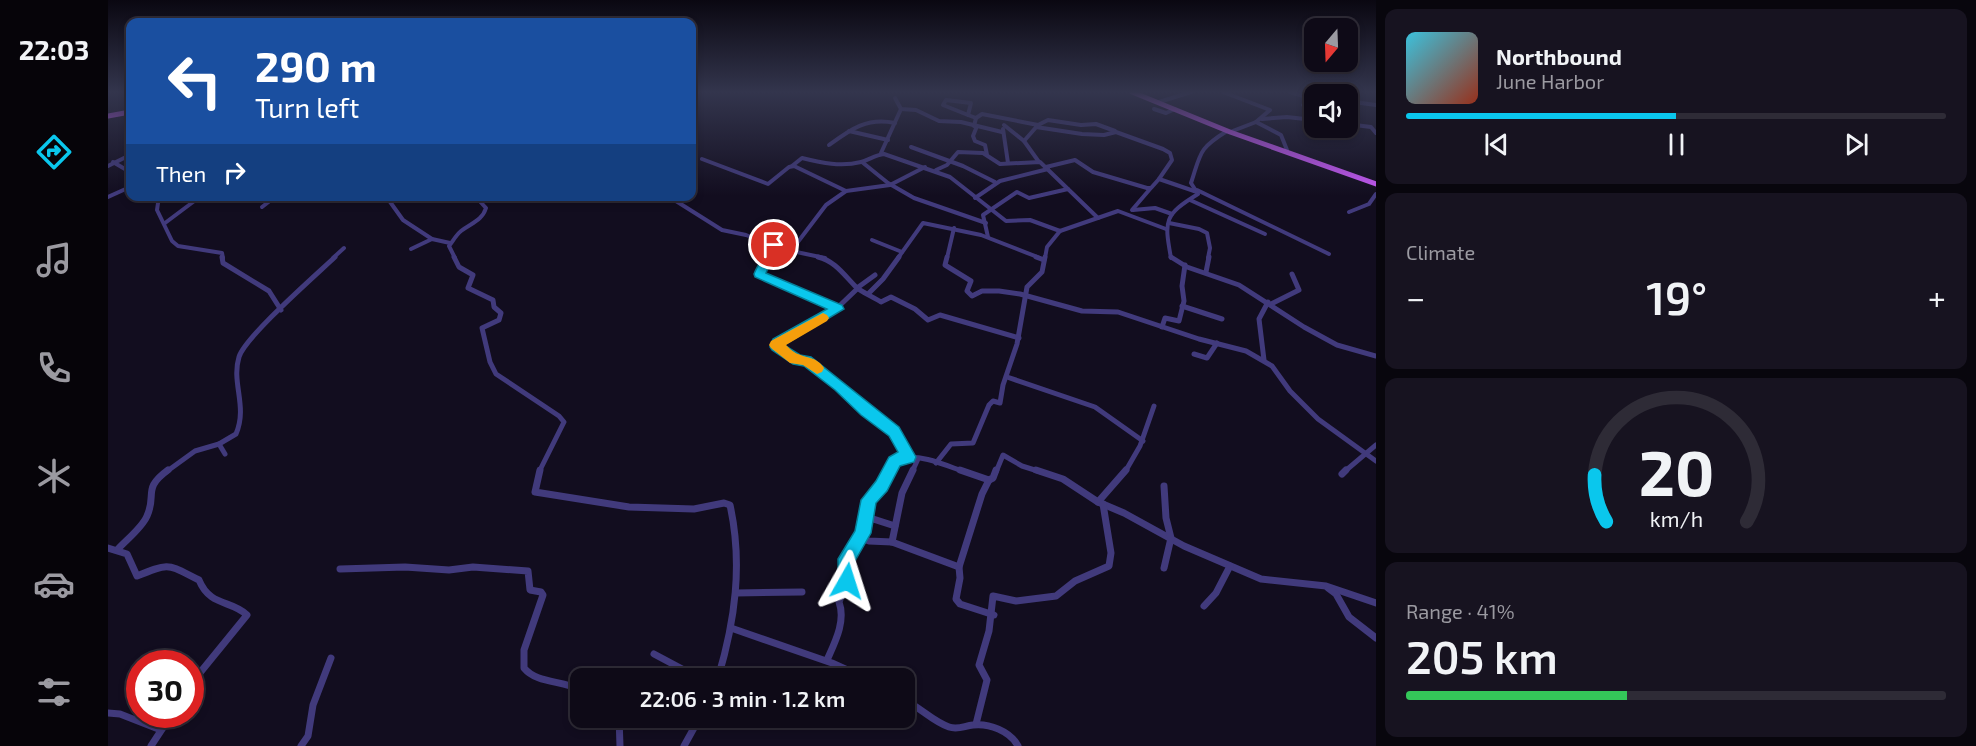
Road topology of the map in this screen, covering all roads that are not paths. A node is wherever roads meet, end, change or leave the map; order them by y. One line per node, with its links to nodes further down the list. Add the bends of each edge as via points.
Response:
1 (975, 126): 23 (street, via 974,138 985,145)
2 (855, 127): 14 (street)
3 (893, 127): 17 (street)
4 (979, 127): 15 (street)
5 (1003, 127): 15 (street)
6 (1006, 127): 18 (street)
7 (1036, 127): 18 (street)
8 (1042, 127): 16 (street, via 1082,134)
9 (1103, 127): 16 (street)
10 (1220, 127): 13 (main road)
11 (1239, 127): 13 (street)
12 (1265, 127): 21 (street, via 1281,135)
13 (1228, 130): 21 (main road); 47 (street, via 1198,152 1191,183)
14 (849, 131): 17 (street); 19 (street)
15 (1002, 132): 30 (street)
16 (1116, 132): 39 (street, via 1170,153 1172,162)
17 (888, 140): 22 (street)
18 (1024, 141): 29 (street)
19 (829, 145)
20 (911, 147): 28 (street)
21 (1287, 150): 41 (main road)
22 (881, 153): 27 (street); 34 (street)
23 (987, 155): 28 (street, via 958,152); 31 (street)
24 (126, 157): 26 (street)
25 (702, 159): 33 (street, via 768,184)
26 (113, 162): 32 (street); 36 (street)
27 (862, 162): 33 (street, via 828,165 802,158); 42 (street)
28 (952, 162): 37 (street); 40 (street)
29 (1039, 162): 30 (street); 35 (street)
30 (1008, 163): 31 (street)
31 (1000, 164): 38 (street)
32 (108, 166)
33 (792, 166): 46 (street)
34 (926, 167): 37 (street); 42 (street)
35 (1047, 168): 38 (street); 44 (street); 45 (street, via 1076,160 1093,172)
36 (126, 170)
37 (934, 170): 50 (street, via 956,180)
38 (1005, 174): 40 (street)
39 (1159, 179): 45 (street); 47 (street)
40 (995, 182): 50 (street)
41 (1376, 184)
42 (890, 185): 46 (street); 63 (street)
43 (126, 189): 49 (street)
44 (1068, 189): 59 (street, via 1029,198 1016,192); 64 (street)
45 (1150, 189): 60 (street)
46 (846, 191): 78 (street, via 826,205)
47 (1198, 191): 51 (street); 80 (street)
48 (1376, 194): 61 (street, via 1369,205)
49 (108, 197)
50 (975, 198): 59 (street)
51 (1190, 200): 62 (street); 70 (street)
52 (158, 201): 66 (street, via 157,210)
53 (194, 201): 66 (street)
54 (270, 201): 58 (street)
55 (389, 201): 72 (street, via 403,220)
56 (480, 201): 74 (street, via 486,208 485,214)
57 (678, 201): 75 (street, via 722,230)
58 (262, 207)
59 (991, 208): 65 (street, via 983,215); 69 (street, via 1006,221 1030,220)
60 (1131, 212): 62 (street, via 1155,208); 64 (street); 67 (street)
61 (1348, 212)
62 (1172, 214): 67 (street)
63 (939, 217): 65 (street); 68 (street); 79 (street, via 921,224)
64 (1098, 218): 69 (street)
65 (986, 222): 71 (street)
66 (165, 223): 92 (street, via 168,237 176,245 222,253 223,263 269,291)
67 (1168, 226): 82 (street, via 1171,259); 83 (street, via 1207,233 1210,248)
68 (954, 228): 71 (street); 88 (street, via 945,265 971,281 967,291 970,295 994,291)
69 (1060, 231): 81 (street, via 1047,247)
70 (1265, 234)
71 (988, 237): 81 (street)
72 (432, 239): 74 (street); 77 (street)
73 (872, 240): 79 (street)
74 (450, 243): 128 (street, via 459,267 473,275 467,287 493,300 501,313 500,318 482,330 496,374 564,422 537,477 535,492 629,507 694,509 730,505)
75 (777, 247): 78 (street); 91 (street, via 765,260 761,276)
76 (344, 248): 92 (street)
77 (411, 249)
78 (791, 251): 86 (street, via 827,259)
79 (902, 252): 87 (street)
80 (1329, 254)
81 (1044, 260): 88 (street, via 1043,270 1029,282)
82 (1185, 265): 83 (street); 90 (street)
83 (1206, 272): 89 (street, via 1238,284)
84 (1292, 274): 89 (street, via 1299,290)
85 (875, 275): 86 (street)
86 (857, 288): 87 (street); 91 (street)
87 (869, 293): 95 (street, via 881,302 893,298 928,320 940,315)
88 (1026, 296): 94 (street, via 1082,311 1118,312); 95 (street)
89 (1270, 303): 98 (street, via 1333,345); 99 (street, via 1259,319)
90 (1182, 306): 93 (street); 94 (street, via 1179,321 1165,318)
91 (838, 309): 107 (street, via 776,345 795,359 807,360 892,429)
92 (281, 310): 103 (street, via 249,338 239,353 236,373 242,422 236,434)
93 (1222, 319)
94 (1162, 327): 96 (street)
95 (1018, 338): 100 (street)
96 (1217, 343): 97 (street, via 1207,358); 99 (street)
97 (1194, 354)
98 (1376, 356)
99 (1264, 360): 106 (street, via 1310,412)
100 (1007, 377): 102 (street, via 1095,407); 110 (street, via 1000,403 993,401 989,405 973,443 951,444)
101 (1154, 406): 102 (street)
102 (1143, 441): 114 (street)
103 (219, 444): 105 (street); 121 (street, via 195,450 156,479 147,517)
104 (1376, 446): 106 (street)
105 (225, 454)
106 (1367, 454): 109 (street); 111 (street)
107 (909, 457): 108 (street); 115 (street, via 895,462 868,500)
108 (918, 459): 110 (street); 116 (street, via 902,493)
109 (1376, 460)
110 (936, 463): 112 (street)
111 (1342, 474)
112 (989, 480): 114 (street, via 1003,455 1022,466 1063,479); 123 (street)
113 (1164, 486): 118 (street)
114 (1101, 503): 118 (street); 131 (street, via 1111,553 1109,566 1075,581 1056,596 1016,601 995,595)
115 (867, 517): 116 (street); 117 (street)
116 (895, 526): 119 (street)
117 (860, 538): 119 (street); 136 (street, via 847,559 847,581 839,602 841,623)
118 (1171, 538): 122 (street); 124 (street)
119 (892, 542): 123 (street)
120 (108, 548): 121 (street)
121 (118, 549): 137 (street, via 129,554 135,575 171,566 199,580 219,603 240,608 248,615)
122 (1230, 566): 126 (street, via 1270,581); 130 (street)
123 (958, 567): 131 (street, via 957,601)
124 (1164, 568)
125 (340, 569): 141 (street, via 473,567 528,572 530,590 541,591 543,595 522,665 536,677)
126 (1326, 586): 129 (street); 133 (street, via 1336,594 1349,617)
127 (802, 592): 128 (street)
128 (736, 593): 132 (street)
129 (1376, 603)
130 (1204, 606)
131 (994, 615): 144 (street, via 980,665 987,680)
132 (730, 628): 136 (street); 139 (street)
133 (1376, 639)
134 (654, 654): 138 (street)
135 (331, 658): 149 (street, via 313,705 308,736)
136 (827, 660): 140 (street)
137 (204, 668)
138 (680, 668)
139 (720, 668)
140 (844, 668)
141 (570, 685)
142 (915, 704): 144 (street, via 951,728)
143 (108, 712): 147 (street)
144 (976, 724): 152 (street, via 1007,734)
145 (621, 728): 150 (street)
146 (694, 728): 151 (street)
147 (161, 730): 148 (street)
148 (151, 746)
149 (301, 746)
150 (620, 746)
151 (684, 746)
152 (1018, 746)

